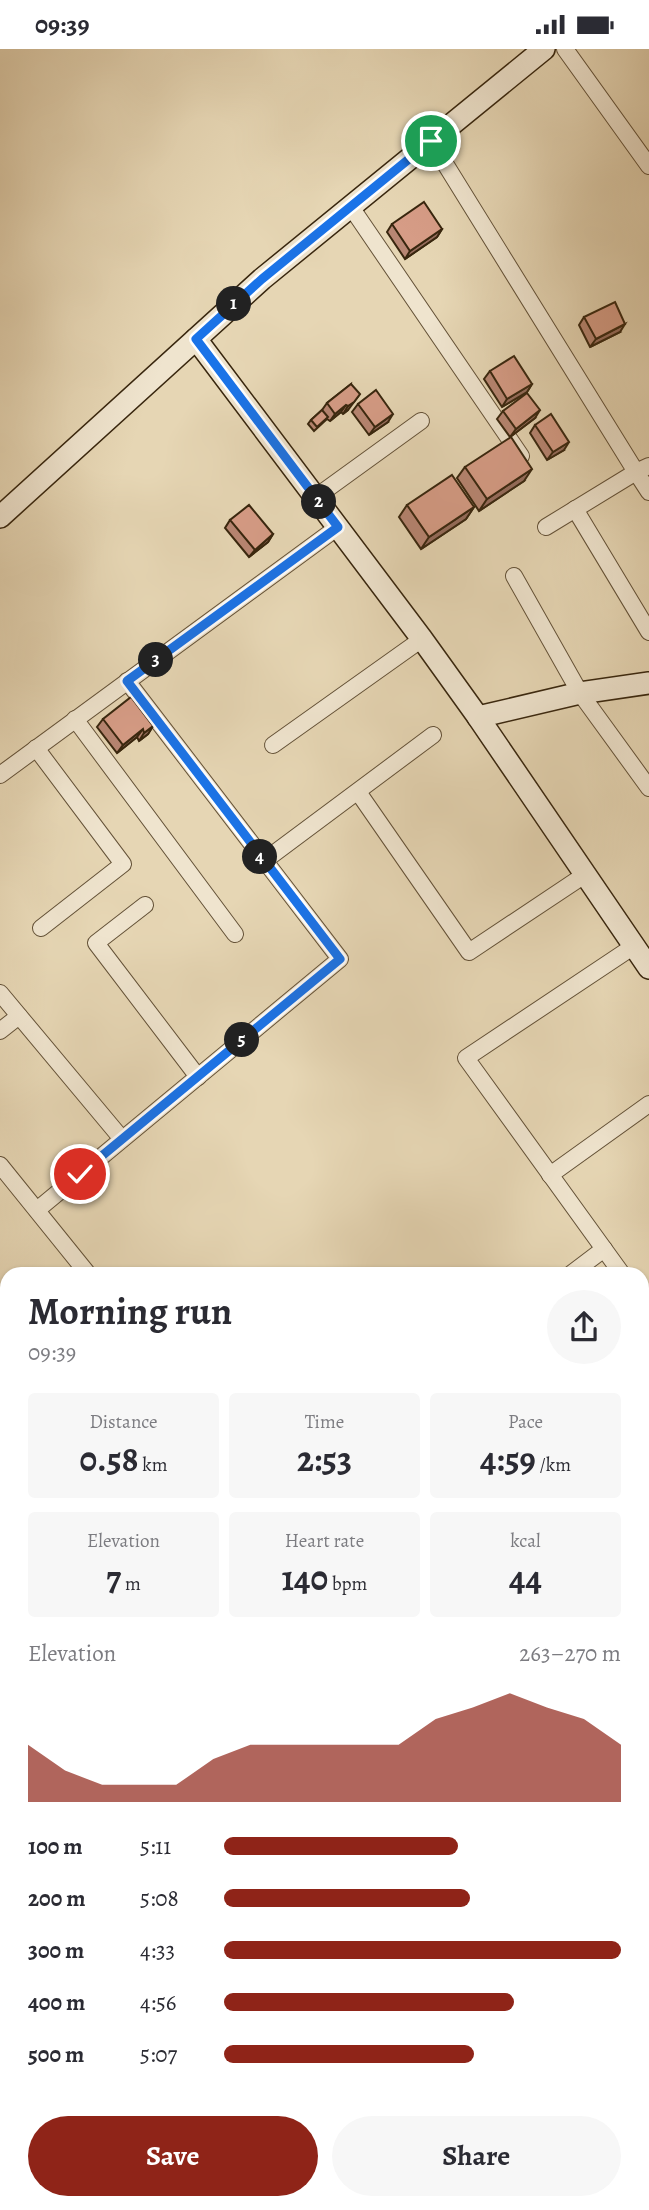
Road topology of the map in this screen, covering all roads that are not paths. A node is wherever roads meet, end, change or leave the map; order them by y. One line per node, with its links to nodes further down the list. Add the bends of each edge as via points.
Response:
1 (544, 49): 3 (street)
2 (565, 49): 4 (street)
3 (431, 141): 5 (street); 9 (street)
4 (649, 166)
5 (351, 207): 6 (street); 8 (street)
6 (196, 339): 11 (street); 13 (street)
7 (421, 421): 11 (street)
8 (521, 456)
9 (643, 469): 10 (street); 12 (street)
10 (649, 492)
11 (316, 497): 14 (street)
12 (576, 509): 15 (street); 17 (street)
13 (0, 517)
14 (338, 527): 18 (street); 19 (street)
15 (546, 527)
16 (514, 576): 21 (street)
17 (649, 632)
18 (422, 639): 22 (street); 25 (street)
19 (127, 681): 23 (street); 30 (street)
20 (649, 683): 21 (street)
21 (580, 693): 22 (street); 28 (street)
22 (478, 717): 31 (street)
23 (75, 719): 26 (street); 34 (street)
24 (433, 735): 29 (street)
25 (273, 745)
26 (36, 748): 27 (street); 33 (street, via 123,865)
27 (0, 775)
28 (649, 788)
29 (358, 792): 30 (street); 31 (street, via 468,952)
30 (264, 861): 40 (street, via 340,959)
31 (586, 874): 35 (street)
32 (145, 905): 40 (street, via 96,943)
33 (41, 927)
34 (235, 934)
35 (634, 946): 36 (street); 44 (street, via 466,1058)
36 (649, 968)
37 (0, 993): 38 (street)
38 (19, 1016): 39 (street); 42 (street)
39 (0, 1031)
40 (198, 1077): 42 (street)
41 (649, 1104): 44 (street)
42 (122, 1139): 45 (street)
43 (0, 1165): 45 (street)
44 (550, 1175): 46 (street)
45 (37, 1210): 47 (street)
46 (604, 1249): 48 (street); 49 (street)
47 (82, 1267)
48 (580, 1267)
49 (617, 1267)

